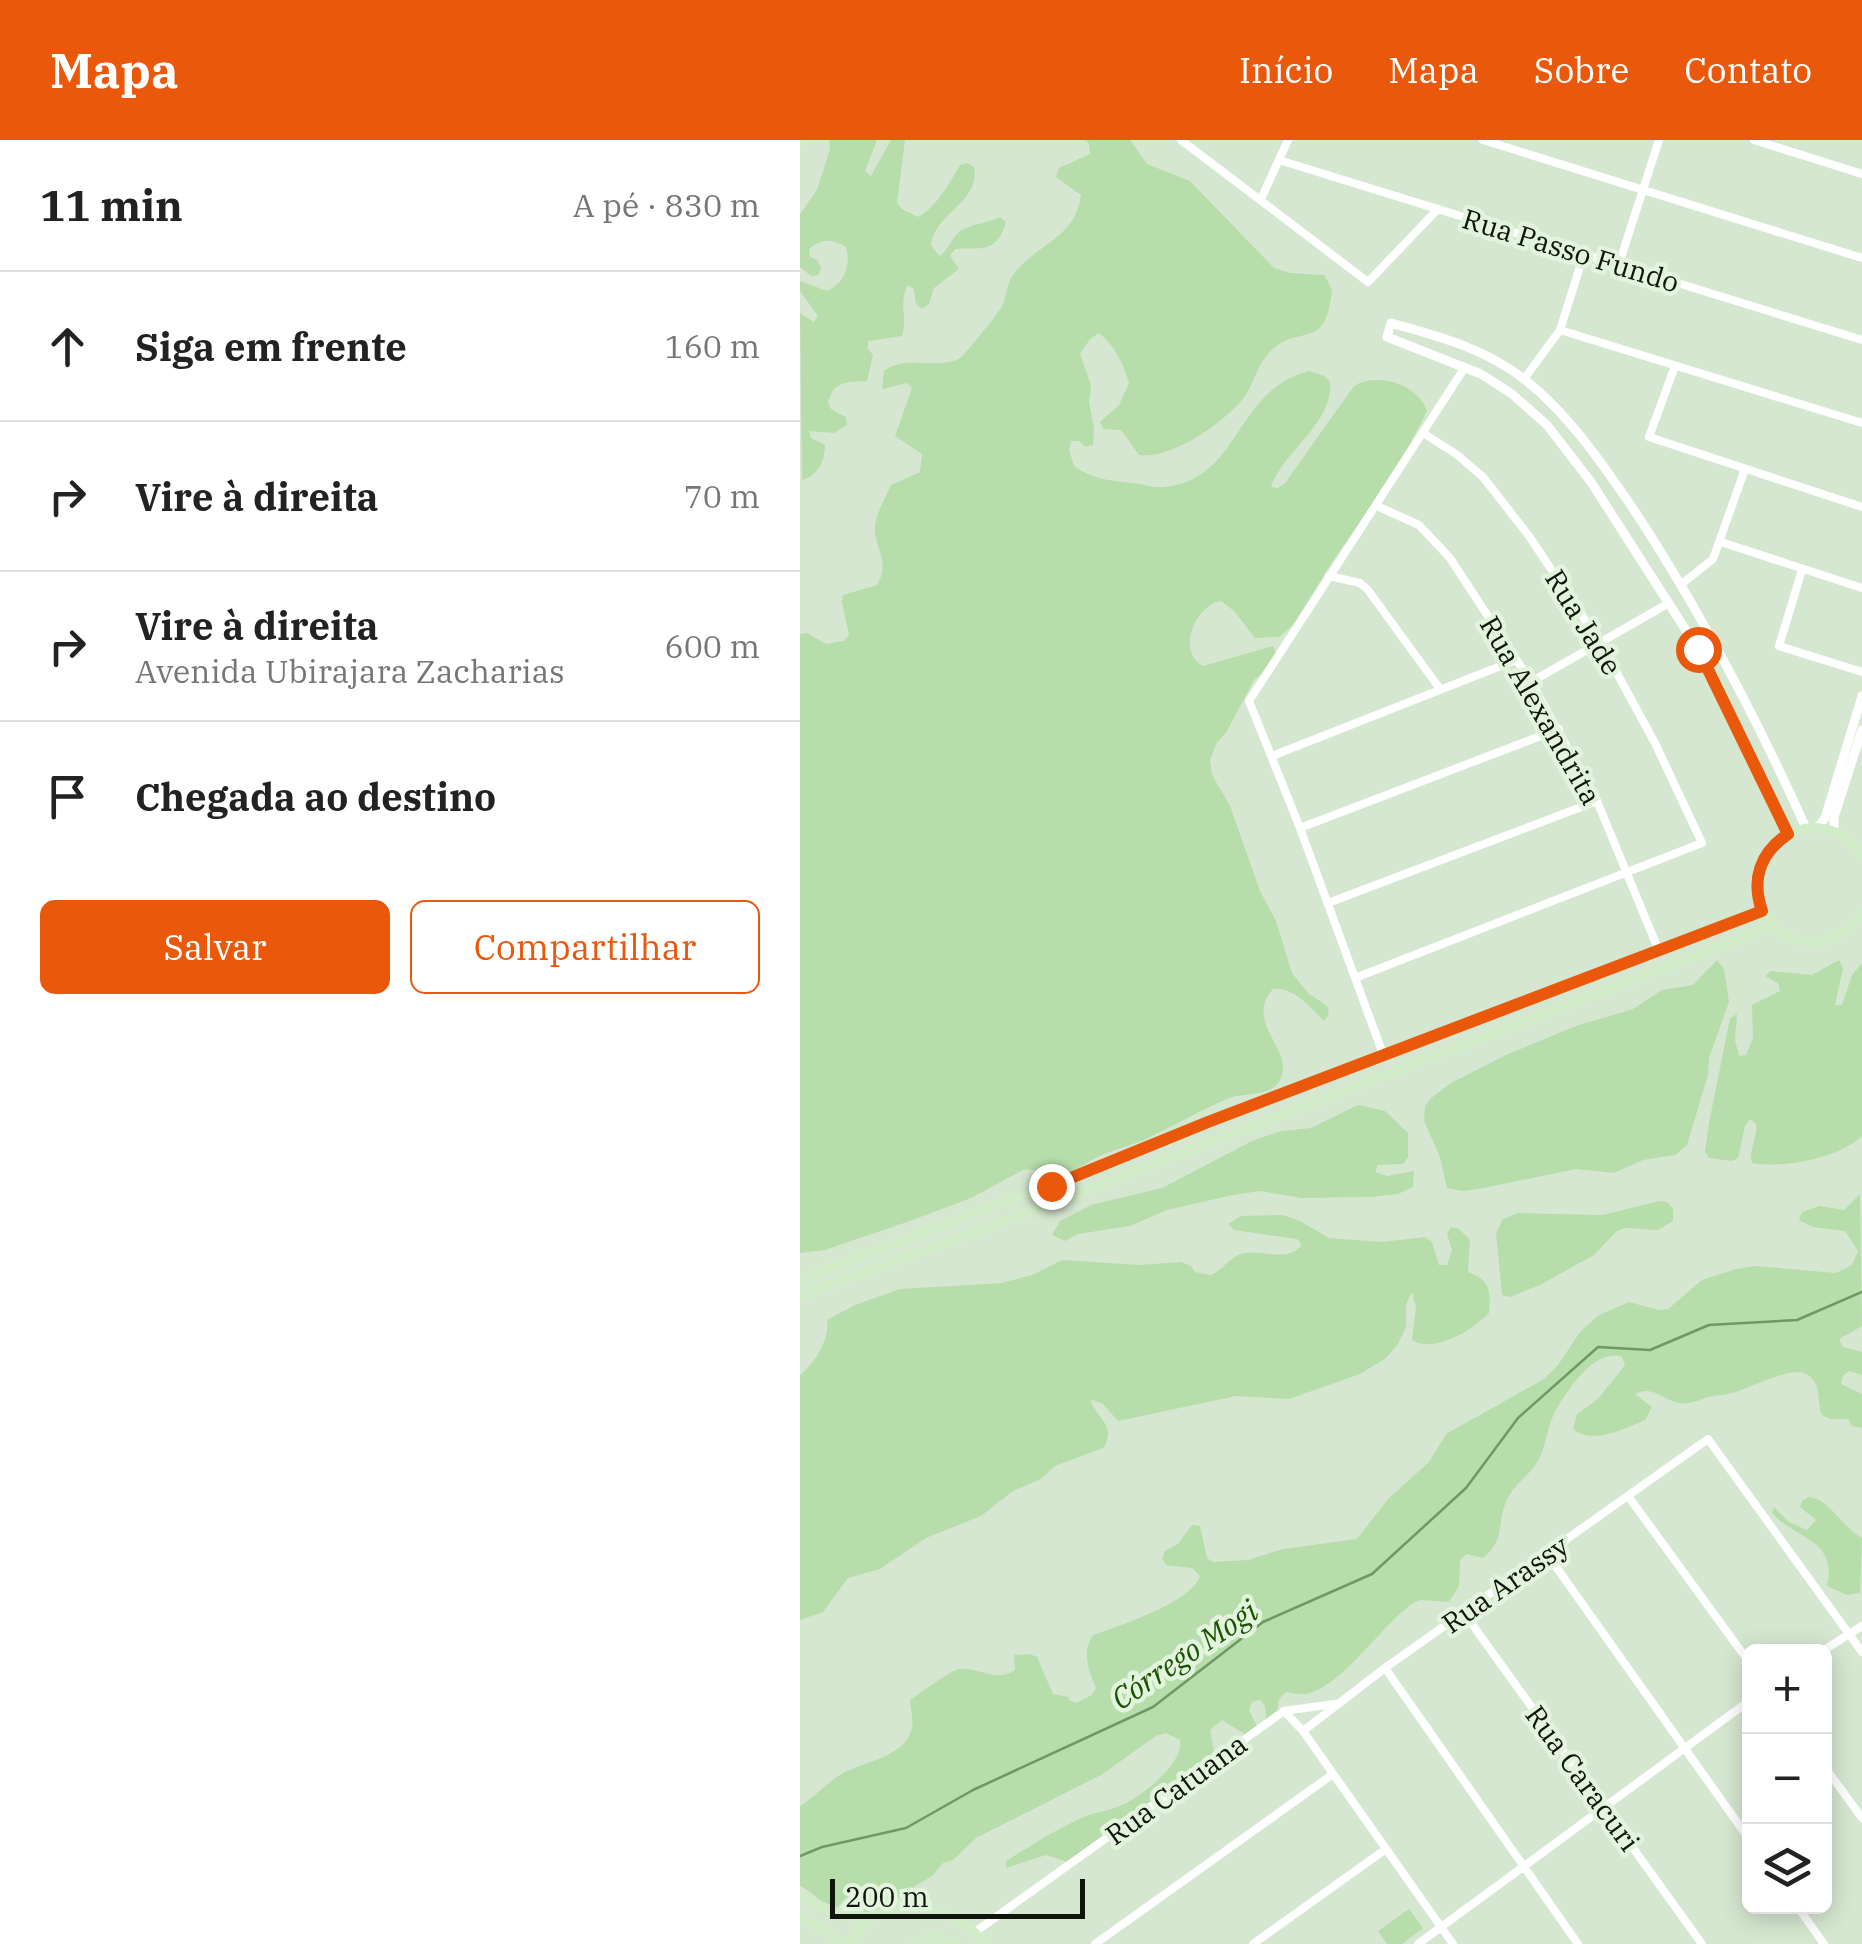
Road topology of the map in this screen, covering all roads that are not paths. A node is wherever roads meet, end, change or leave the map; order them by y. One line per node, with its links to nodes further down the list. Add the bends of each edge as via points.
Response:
1 (1181, 140): 9 (street)
2 (1288, 140): 6 (street)
3 (1483, 140): 8 (street)
4 (1659, 140): 8 (street)
5 (1754, 140): 7 (street)
6 (1279, 160): 9 (street); 10 (street, Rua Passo Fundo)
7 (1862, 174)
8 (1643, 190): 12 (street); 13 (street)
9 (1261, 199): 10 (street, via 1368,282)
10 (1438, 209): 11 (street, Rua Passo Fundo)
11 (1584, 254): 13 (street, Rua Passo Fundo); 14 (street)
12 (1862, 258)
13 (1619, 264): 15 (street, Rua Passo Fundo)
14 (1560, 330): 16 (street); 18 (street)
15 (1862, 340)
16 (1675, 366): 19 (street); 21 (street, via 1649,437)
17 (1465, 367): 18 (street, via 1387,337 1391,323 1472,348); 20 (street); 26 (street, via 1512,394 1547,425)
18 (1524, 379): 24 (street, via 1579,435)
19 (1862, 424)
20 (1423, 433): 22 (street); 32 (street, Rua Jade, via 1483,477)
21 (1746, 468): 23 (street); 25 (street)
22 (1377, 506): 28 (street); 35 (street, Rua Alexandrita, via 1407,517 1450,558)
23 (1862, 506)
24 (1652, 538): 26 (street, via 1641,533); 29 (street)
25 (1721, 542): 27 (street); 29 (street, via 1713,560)
26 (1630, 543): 31 (street)
27 (1802, 570): 30 (street); 36 (street, via 1779,646)
28 (1329, 576): 38 (street, via 1368,590); 42 (street, via 1249,702)
29 (1682, 583): 33 (street)
30 (1862, 588)
31 (1669, 603): 32 (street); 34 (street)
32 (1601, 644): 37 (street); 49 (street, Rua Jade, via 1702,843)
33 (1718, 648): 34 (street); 45 (street)
34 (1701, 656): 47 (street)
35 (1516, 660): 37 (street, Rua Alexandrita); 38 (street)
36 (1862, 672)
37 (1531, 682): 40 (street, Rua Alexandrita)
38 (1440, 689): 42 (street)
39 (1862, 696): 45 (street, via 1825,818)
40 (1558, 729): 43 (street, Rua Alexandrita); 44 (street)
41 (1862, 730): 46 (street)
42 (1272, 756): 44 (street)
43 (1597, 801): 49 (street, Rua Alexandrita); 50 (street)
44 (1300, 828): 50 (street)
45 (1812, 828): 46 (main road); 47 (main road)
46 (1834, 832): 48 (main road)
47 (1788, 834): 51 (main road, via 1759,867)
48 (1862, 856)
49 (1628, 875): 54 (street, Rua Alexandrita); 55 (street)
50 (1328, 903): 55 (street)
51 (1762, 911): 53 (main road); 54 (main road)
52 (1862, 914): 53 (main road, via 1826,941 1801,941)
53 (1773, 926): 58 (main road)
54 (1659, 951): 56 (main road)
55 (1356, 978): 56 (street)
56 (1384, 1054): 57 (main road)
57 (800, 1280)
58 (800, 1296)
59 (1628, 1496): 60 (street, Rua Arassy); 63 (street, Rua Arassy, via 1708,1439); 65 (street)
60 (1547, 1554): 61 (street, Rua Arassy); 72 (street)
61 (1464, 1613): 67 (street, Rua Arassy); 75 (street, Rua Caracuri)
62 (1862, 1626): 63 (street)
63 (1848, 1633): 64 (street); 66 (street)
64 (1832, 1644)
65 (1742, 1651)
66 (1862, 1652)
67 (1385, 1668): 68 (street, Rua Arassy); 79 (street)
68 (1337, 1704): 70 (street, Rua Catuana); 71 (street, Rua Arassy)
69 (1742, 1708): 72 (street)
70 (1284, 1711): 71 (street); 85 (street, Rua Catuana)
71 (1302, 1731): 73 (street)
72 (1685, 1748): 75 (street); 77 (street)
73 (1333, 1774): 78 (street); 90 (street)
74 (1832, 1777): 76 (street)
75 (1605, 1807): 79 (street); 95 (street, Rua Caracuri)
76 (1862, 1818)
77 (1742, 1828)
78 (1386, 1849): 84 (street); 91 (street)
79 (1523, 1866): 84 (street); 94 (street)
80 (800, 1896): 83 (main road)
81 (1803, 1914): 96 (street)
82 (800, 1916): 86 (main road)
83 (867, 1917): 85 (main road, via 926,1908); 86 (main road)
84 (1441, 1927): 92 (street); 93 (street)
85 (975, 1932): 89 (main road)
86 (848, 1944)
87 (915, 1944): 88 (main road, via 934,1937)
88 (956, 1944)
89 (986, 1944)
90 (1095, 1944)
91 (1253, 1944)
92 (1418, 1944)
93 (1453, 1944)
94 (1578, 1944)
95 (1702, 1944)
96 (1824, 1944)

